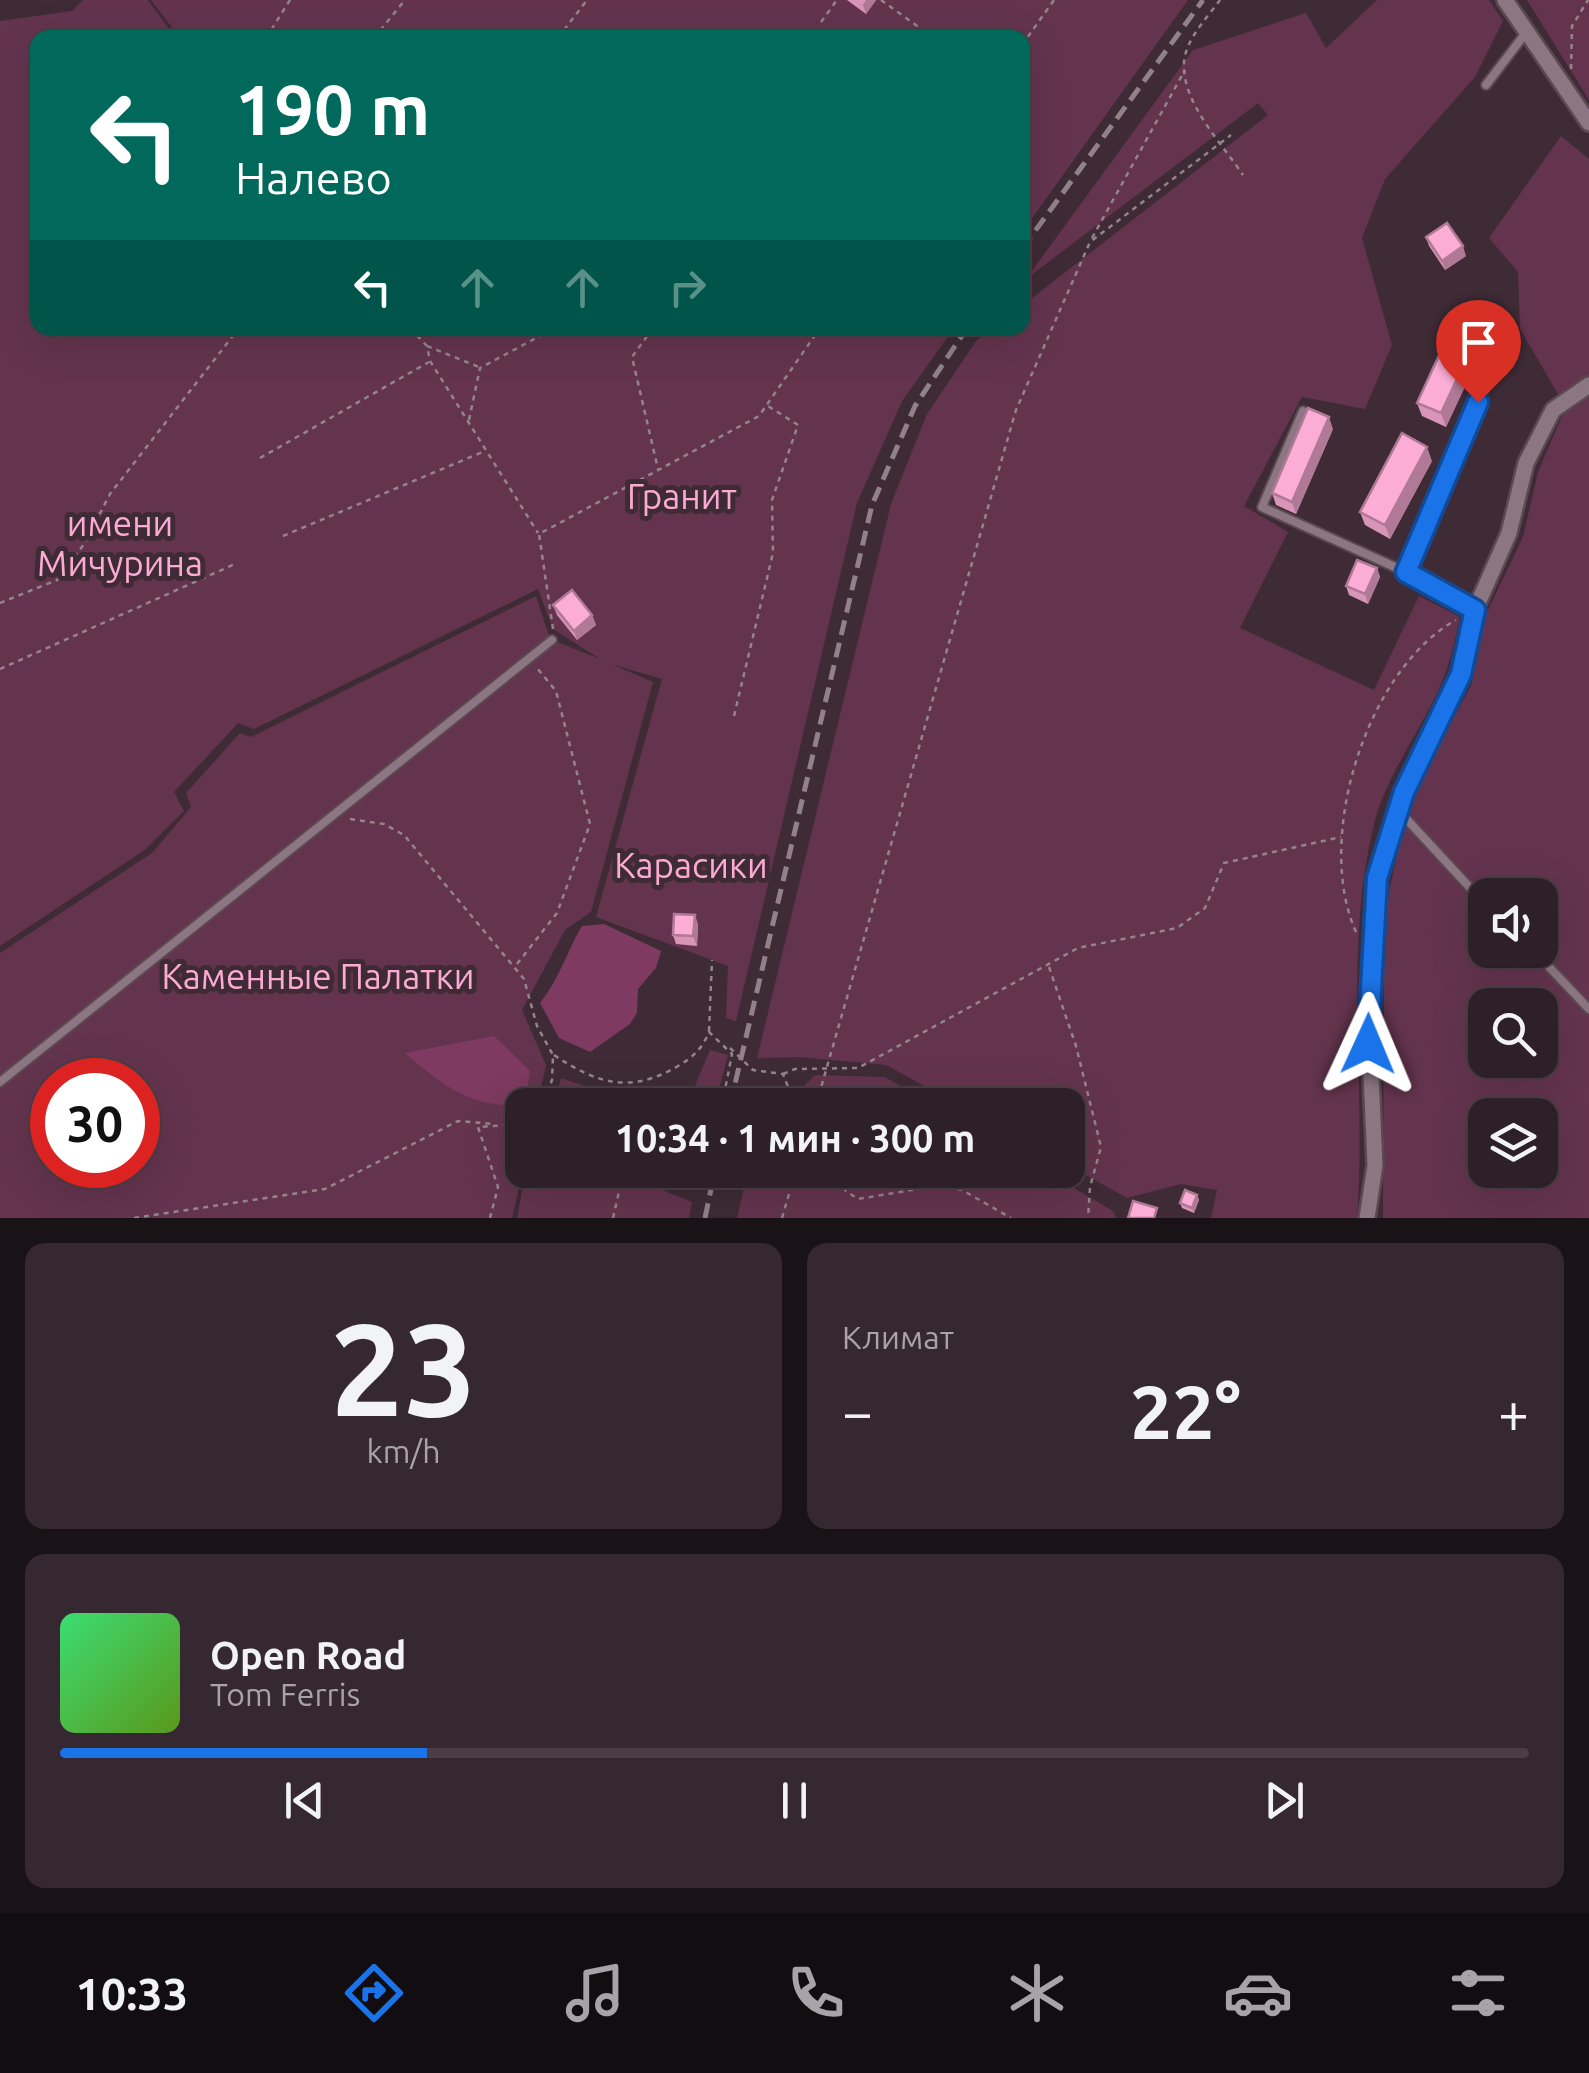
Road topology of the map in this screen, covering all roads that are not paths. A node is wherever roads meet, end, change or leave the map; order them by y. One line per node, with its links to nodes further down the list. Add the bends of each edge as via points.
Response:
1 (1505, 0): 2 (street)
2 (1526, 34): 3 (lane); 4 (street)
3 (1486, 85)
4 (1589, 123)
5 (1492, 370): 8 (lane)
6 (1589, 384): 9 (street, via 1553,410 1526,463 1509,533)
7 (1304, 411): 8 (lane, via 1262,507)
8 (1406, 572): 9 (lane)
9 (1475, 610): 11 (street, via 1461,674)
10 (552, 640): 15 (lane)
11 (1400, 811): 12 (lane); 16 (street, via 1377,878 1368,1044 1375,1165)
12 (1468, 885)
13 (1550, 968): 14 (lane)
14 (1589, 1008)
15 (0, 1082)
16 (1366, 1218)

